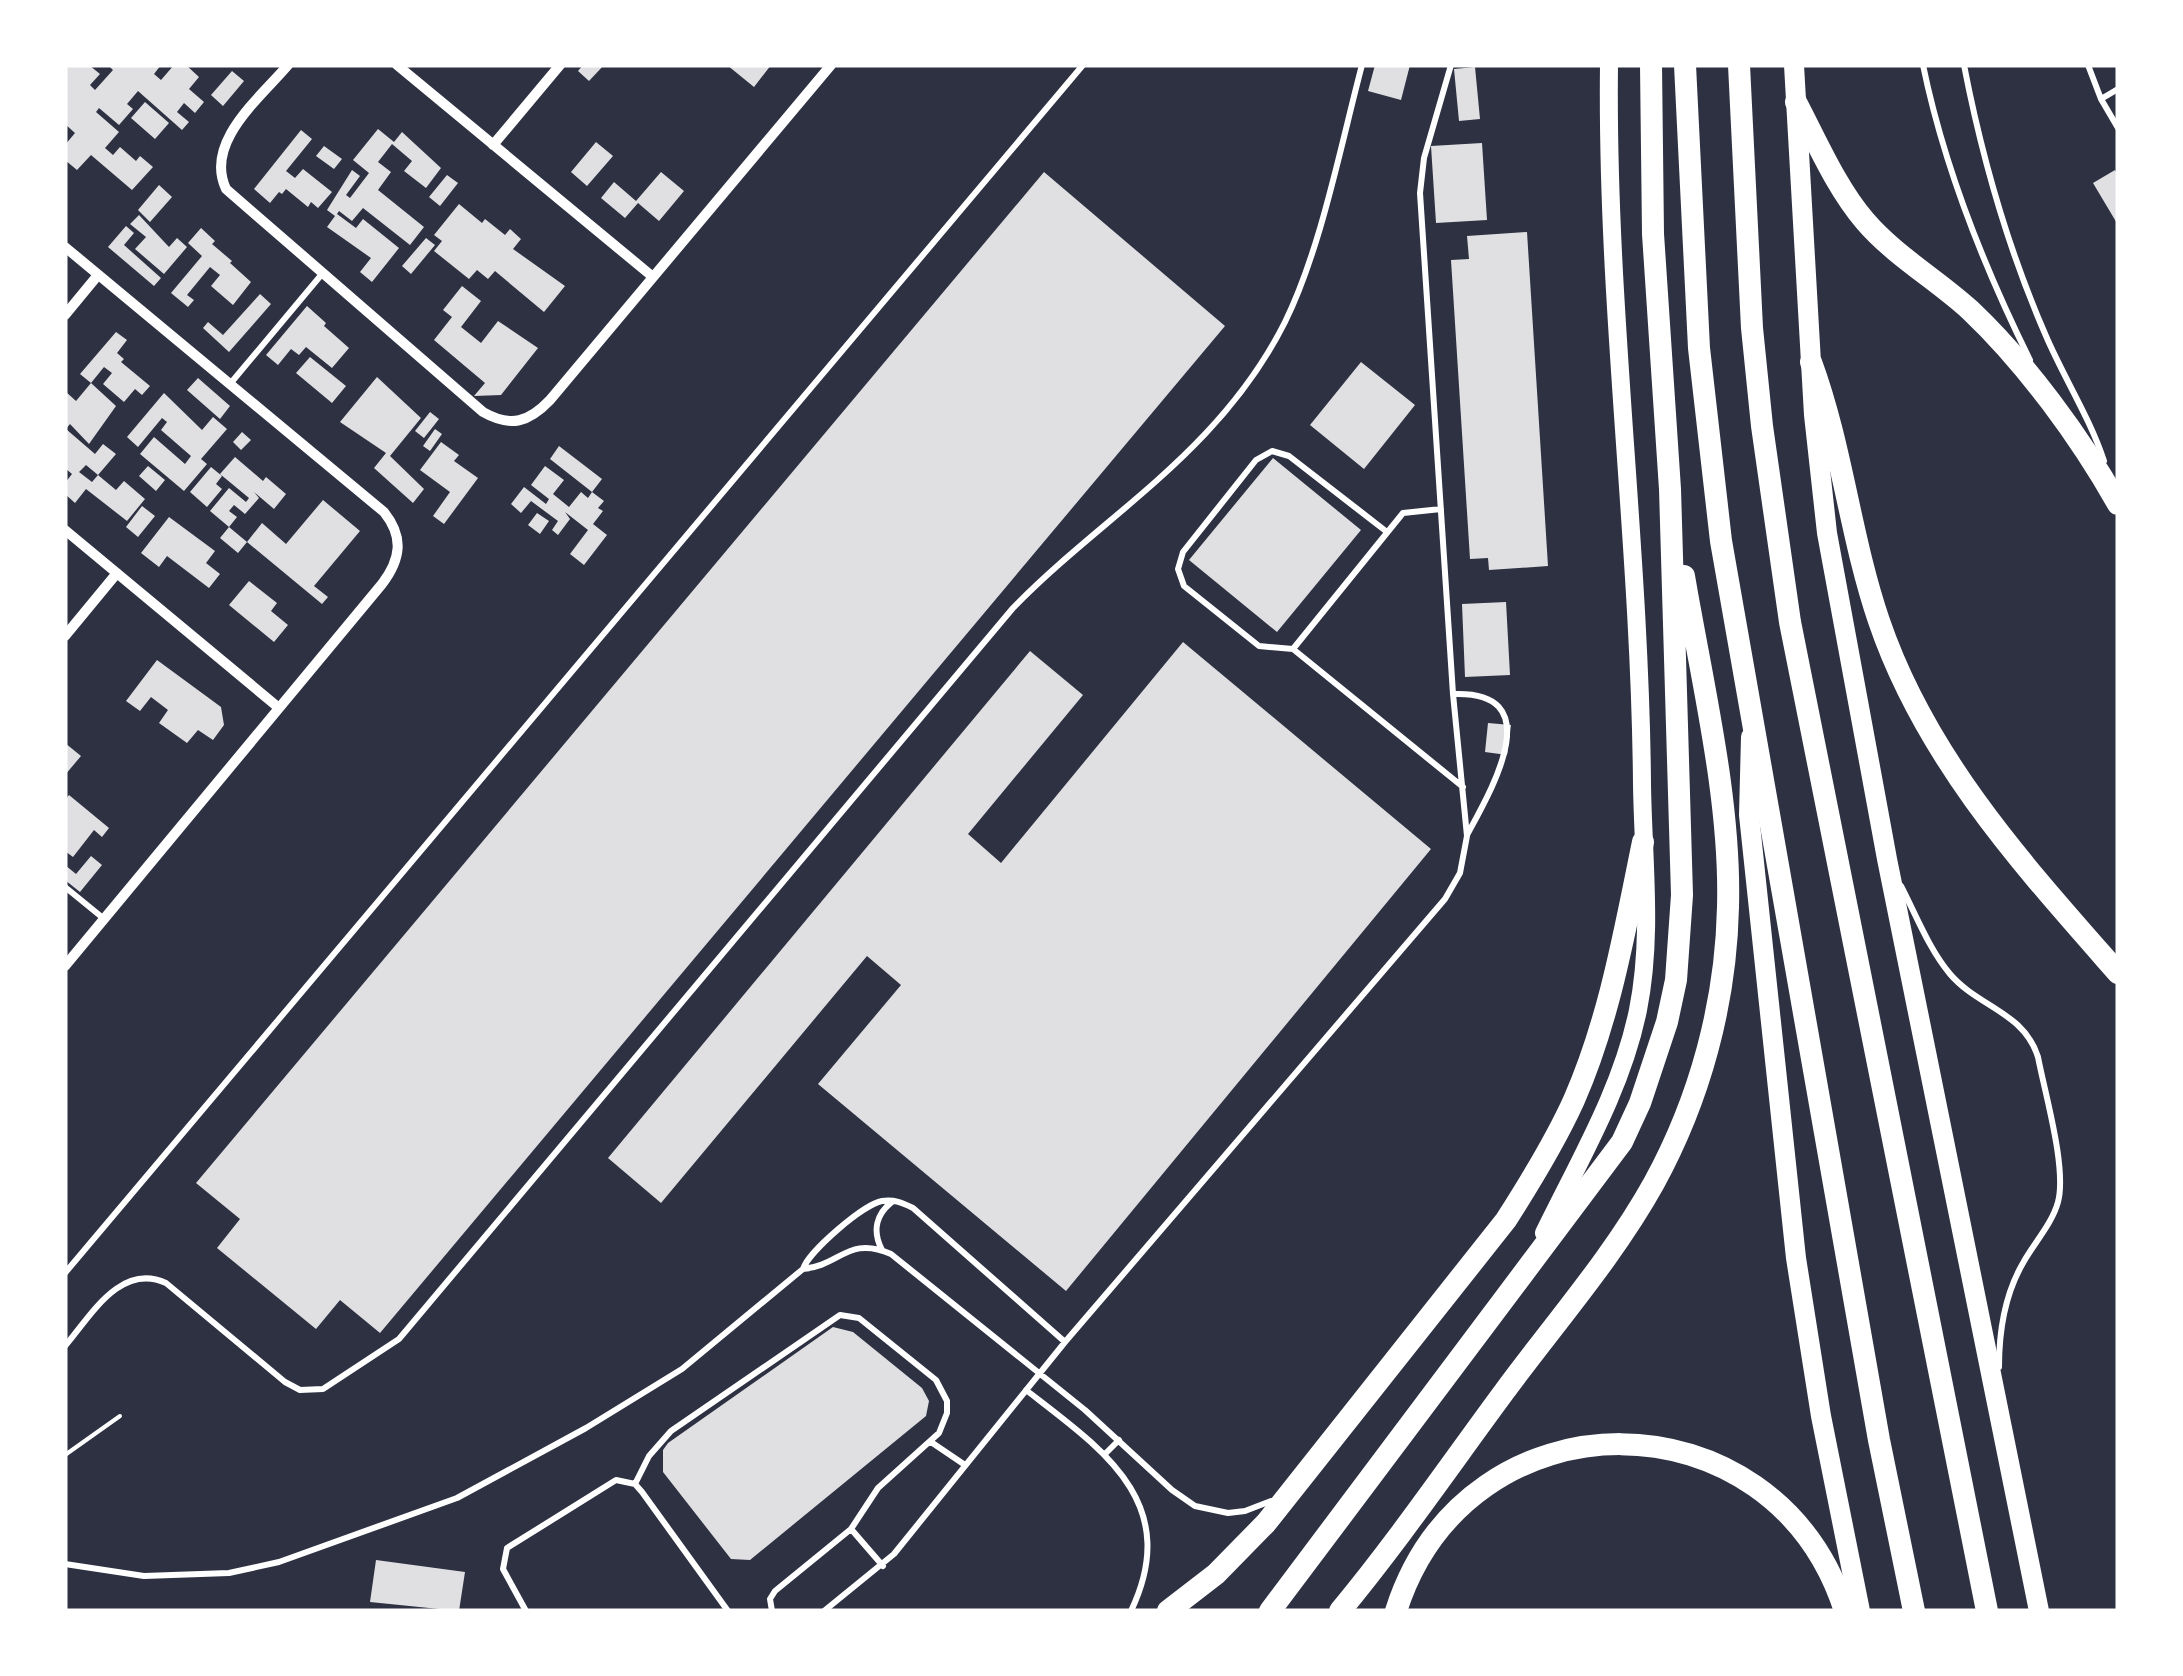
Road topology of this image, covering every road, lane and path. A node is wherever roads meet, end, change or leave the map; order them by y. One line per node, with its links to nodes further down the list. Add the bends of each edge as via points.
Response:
1 (288, 65): 22 (street, via 229,136 220,174 232,196)
2 (397, 65): 20 (street)
3 (560, 65): 20 (street)
4 (831, 65): 24 (street)
5 (1083, 65): 52 (lane)
6 (1362, 65): 54 (lane, via 1302,281 1248,383 1183,456 1013,608 398,1340 322,1389 300,1390 166,1283 140,1277 115,1289)
7 (1451, 65): 31 (lane, via 1420,193)
8 (1609, 65): 42 (street, via 1613,290 1637,593)
9 (1651, 65): 29 (highway, via 1653,234)
10 (1685, 65): 39 (highway, via 1707,431)
11 (1739, 65): 81 (highway, via 1752,328 1790,622)
12 (1794, 65): 18 (main road)
13 (1923, 65): 28 (lane, via 1962,202)
14 (1964, 65): 30 (lane, via 2009,240 2065,381 2098,444)
15 (2088, 65): 17 (lane)
16 (2118, 88): 17 (lane)
17 (2101, 100): 19 (lane)
18 (1796, 102): 26 (main road); 28 (highway, via 1864,220 1994,334)
19 (2118, 128)
20 (493, 145): 24 (street)
21 (65, 247): 23 (street)
22 (322, 274): 24 (street, via 503,421 524,421 550,400); 27 (lane)
23 (98, 275): 25 (street); 27 (street)
24 (653, 277)
25 (65, 315)
26 (1811, 362): 43 (main road, via 1827,533); 47 (highway, via 1827,405 1865,578 1912,697 1982,813)
27 (230, 384): 38 (street, via 384,512 399,545 388,576)
28 (2060, 419): 30 (highway)
29 (1670, 489): 51 (highway, via 1682,895 1676,980 1655,1063 1622,1142); 76 (highway, via 1728,866 1726,945 1703,1067 1673,1146 1632,1220)
30 (2114, 498)
31 (1441, 509): 33 (lane, via 1403,513); 37 (lane)
32 (65, 530): 34 (street)
33 (1386, 532): 36 (lane); 36 (lane, via 1289,456 1272,451 1256,460 1183,552 1180,578 1259,646)
34 (117, 574): 35 (street); 38 (street)
35 (65, 636)
36 (1293, 649): 40 (lane)
37 (1453, 694): 40 (lane); 41 (lane, via 1488,697 1507,720 1499,774)
38 (279, 708): 45 (street)
39 (1753, 725): 79 (main road, via 1749,815 1794,1242); 80 (highway)
40 (1463, 787): 41 (lane)
41 (1467, 836): 53 (lane, via 1460,873 1445,899)
42 (1643, 842): 51 (street, via 1647,947 1630,1044); 64 (highway, via 1606,1009 1555,1140 1506,1220)
43 (1886, 859): 57 (main road); 57 (lane, via 1948,971 2015,1020 2038,1057 2061,1189 2004,1314)
44 (65, 887): 45 (lane)
45 (104, 919): 46 (street)
46 (65, 966)
47 (2118, 973)
48 (894, 1201): 49 (lane, via 877,1223); 50 (lane, via 866,1208 808,1257); 53 (lane, via 914,1208)
49 (882, 1250): 50 (lane, via 858,1247); 55 (lane)
50 (803, 1269): 67 (lane, via 682,1369 457,1498 229,1573 144,1576)
51 (1526, 1272): 75 (highway)
52 (65, 1273)
53 (1065, 1342): 55 (lane)
54 (65, 1346)
55 (1040, 1373): 56 (lane); 59 (lane)
56 (1026, 1390): 61 (lane); 63 (lane)
57 (1998, 1414): 82 (main road)
58 (120, 1416): 62 (path)
59 (1120, 1440): 61 (lane); 64 (lane, via 1172,1490 1211,1512 1262,1506)
60 (932, 1442): 63 (lane); 65 (lane, via 947,1412 943,1390 860,1318 840,1315 671,1431); 66 (lane, via 878,1488)
61 (1105, 1454): 73 (lane, via 1133,1490 1144,1526 1146,1561)
62 (65, 1455)
63 (966, 1465): 68 (lane)
64 (1303, 1476): 74 (highway, via 1246,1545)
65 (635, 1484): 69 (lane, via 606,1483 507,1548 502,1570); 70 (lane)
66 (852, 1529): 68 (lane); 71 (lane, via 775,1591)
67 (65, 1564)
68 (883, 1566): 72 (lane)
69 (526, 1611)
70 (728, 1611)
71 (772, 1611)
72 (824, 1611)
73 (1131, 1611)
74 (1168, 1611)
75 (1270, 1611)
76 (1340, 1611)
77 (1396, 1611): 78 (highway, via 1424,1550 1474,1495 1536,1458 1609,1443 1683,1451 1752,1483 1807,1536)
78 (1845, 1611)
79 (1860, 1611)
80 (1914, 1611)
81 (1987, 1611)
82 (2039, 1611)

